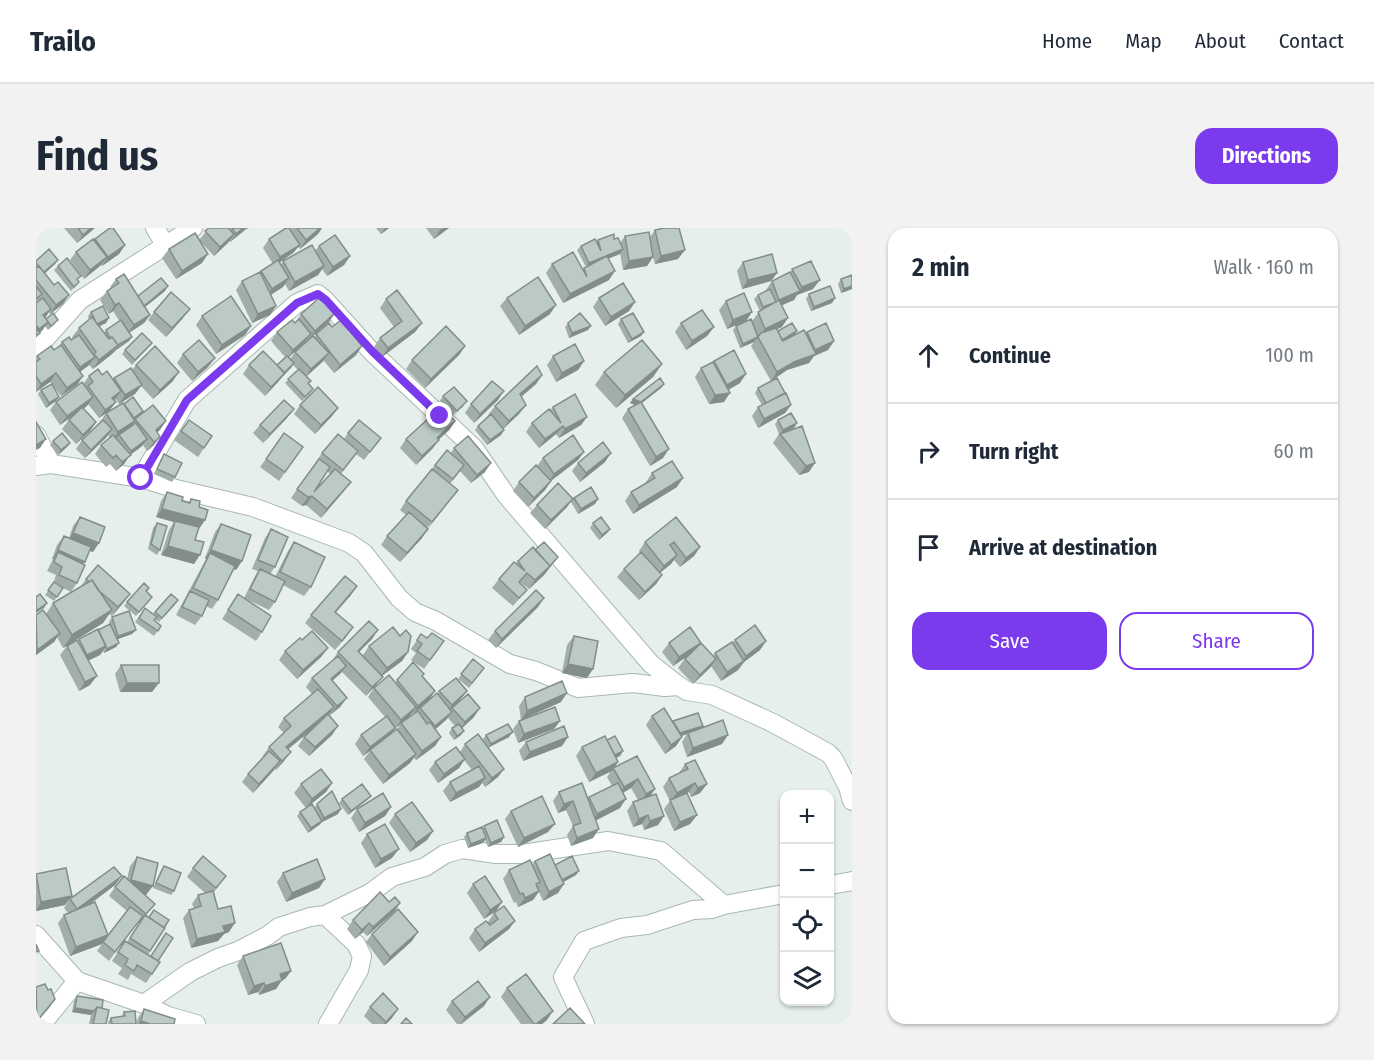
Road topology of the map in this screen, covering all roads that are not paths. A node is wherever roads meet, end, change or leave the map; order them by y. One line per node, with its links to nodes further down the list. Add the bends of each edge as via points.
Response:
1 (155, 228): 3 (street)
2 (193, 228): 3 (street)
3 (166, 246): 4 (street, via 80,300)
4 (36, 349)
5 (36, 435): 6 (street)
6 (43, 465): 7 (street)
7 (141, 478): 8 (street, via 253,507 349,543 364,553 415,612 510,664 578,688 633,683); 8 (street, via 187,400 297,303 318,294 474,448 506,495 651,664)
8 (679, 686): 9 (street, via 712,695 821,748 834,758)
9 (852, 801)
10 (852, 881): 11 (street)
11 (834, 884)
12 (780, 895): 13 (street)
13 (724, 905): 14 (street, via 661,851 608,841 522,854 462,849 392,877 370,893); 23 (street, via 693,910 647,926 621,928 584,941 563,977)
14 (325, 915): 18 (street, via 279,927 190,972); 22 (street, via 356,944 362,956 359,970)
15 (36, 935): 16 (street)
16 (77, 981): 17 (street); 20 (street)
17 (110, 993): 18 (street); 19 (street)
18 (144, 1004): 21 (street)
19 (106, 1014)
20 (42, 1024)
21 (196, 1024)
22 (328, 1024)
23 (585, 1024)

